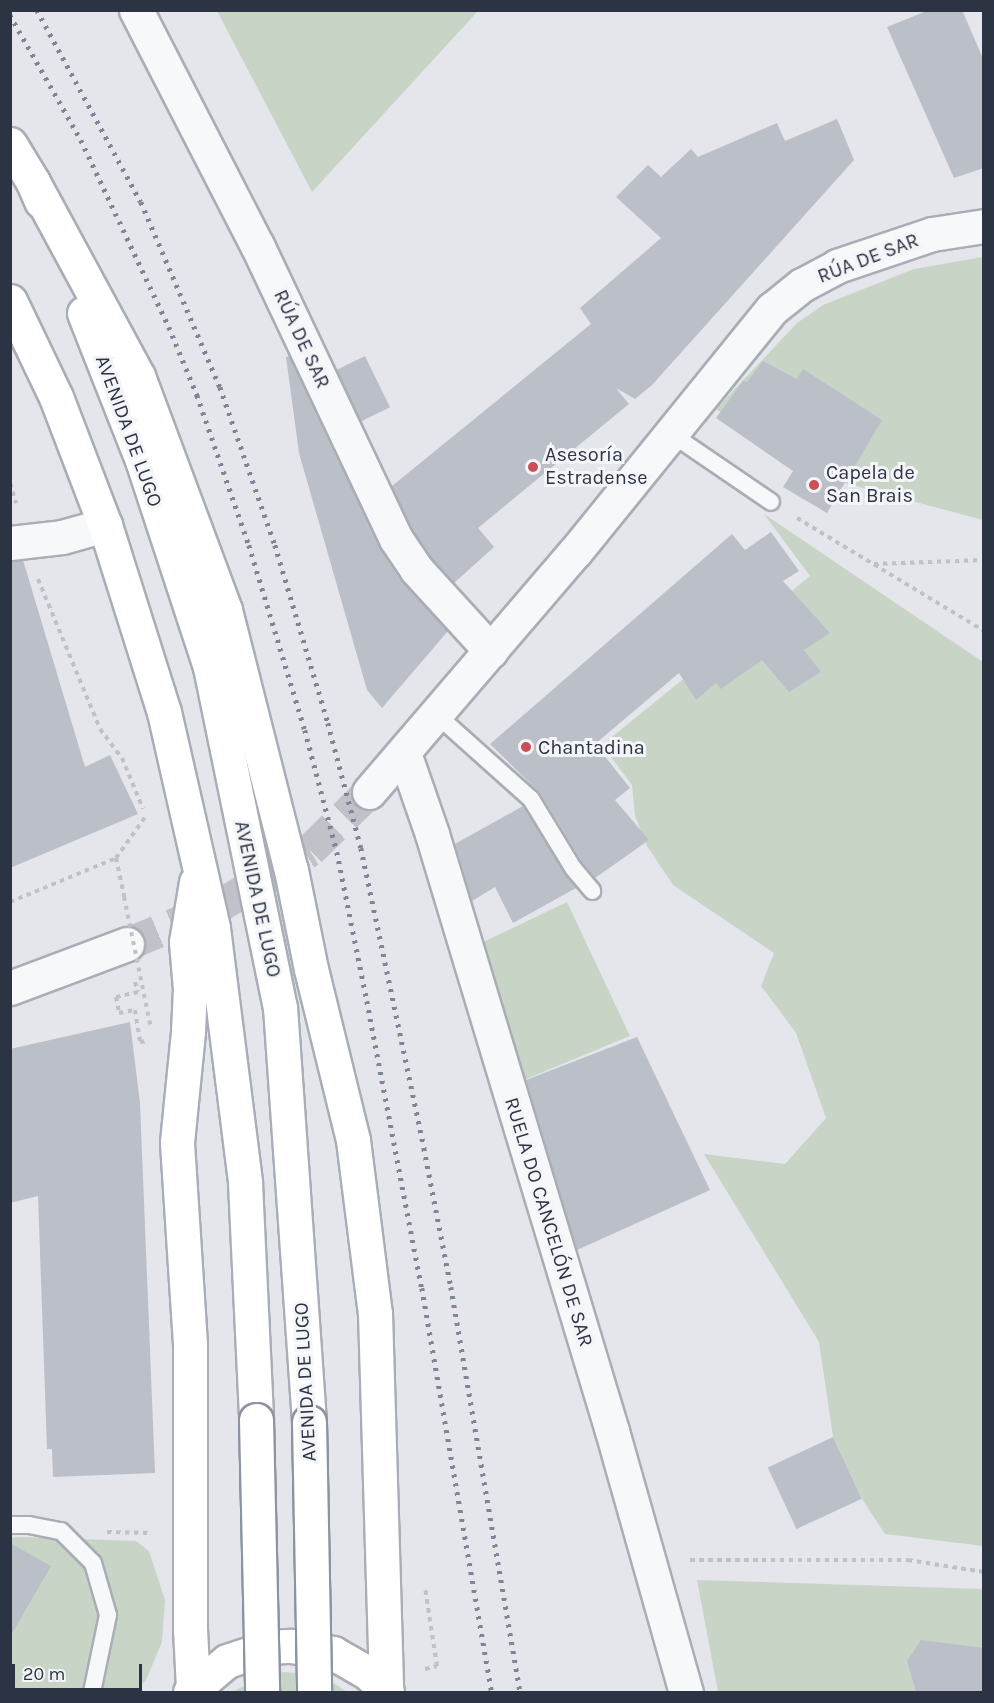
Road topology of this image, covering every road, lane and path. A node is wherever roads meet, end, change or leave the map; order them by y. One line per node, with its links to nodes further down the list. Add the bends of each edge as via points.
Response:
1 (136, 10): 13 (street, RÚA DE SAR, via 257,244 396,539 416,569)
2 (10, 144): 3 (main road, AVENIDA DE LUGO)
3 (33, 182): 34 (main road, AVENIDA DE LUGO, bridge, via 142,463 210,667 280,1007 309,1422); 35 (main road, via 142,387 225,610 291,870 353,1140 375,1313)
4 (984, 226): 6 (street, RÚA DE SAR, via 932,234 837,266 802,285 772,309)
5 (10, 301): 8 (main road, via 56,397)
6 (670, 433): 7 (lane); 13 (street, RÚA DE SAR)
7 (771, 502): 11 (path)
8 (105, 525): 9 (street, via 62,537); 18 (main road, via 164,712)
9 (18, 543): 17 (path, via 100,729 122,758 146,817)
10 (984, 560): 11 (path)
11 (873, 564): 12 (path)
12 (984, 631)
13 (491, 651): 14 (street, RÚA DE SAR)
14 (437, 715): 15 (street, RÚA DE SAR); 19 (lane, via 531,799 573,868)
15 (404, 753): 16 (street, RÚA DE SAR); 29 (street, RUELA DO CANCELÓN DE SAR, via 432,834)
16 (369, 792)
17 (116, 858): 20 (path); 24 (path, bridge)
18 (199, 866): 31 (main road, via 186,942 190,988 177,1142 190,1344); 33 (main road, bridge, via 213,928 245,1183 256,1420)
19 (592, 891)
20 (10, 902)
21 (127, 944): 23 (street)
22 (135, 981): 25 (path, via 138,992 116,997 119,1013 135,1011)
23 (10, 988)
24 (151, 1028)
25 (140, 1042)
26 (10, 1525): 27 (lane)
27 (61, 1531): 28 (path); 32 (lane, via 93,1563 108,1615)
28 (161, 1533)
29 (651, 1560): 30 (path, via 908,1560); 36 (street, RUELA DO CANCELÓN DE SAR)
30 (984, 1572)
31 (191, 1690): 35 (main road, via 227,1661 269,1647 291,1646 343,1658 368,1673)
32 (92, 1692)
33 (262, 1692)
34 (314, 1692)
35 (386, 1692)
36 (686, 1692)

